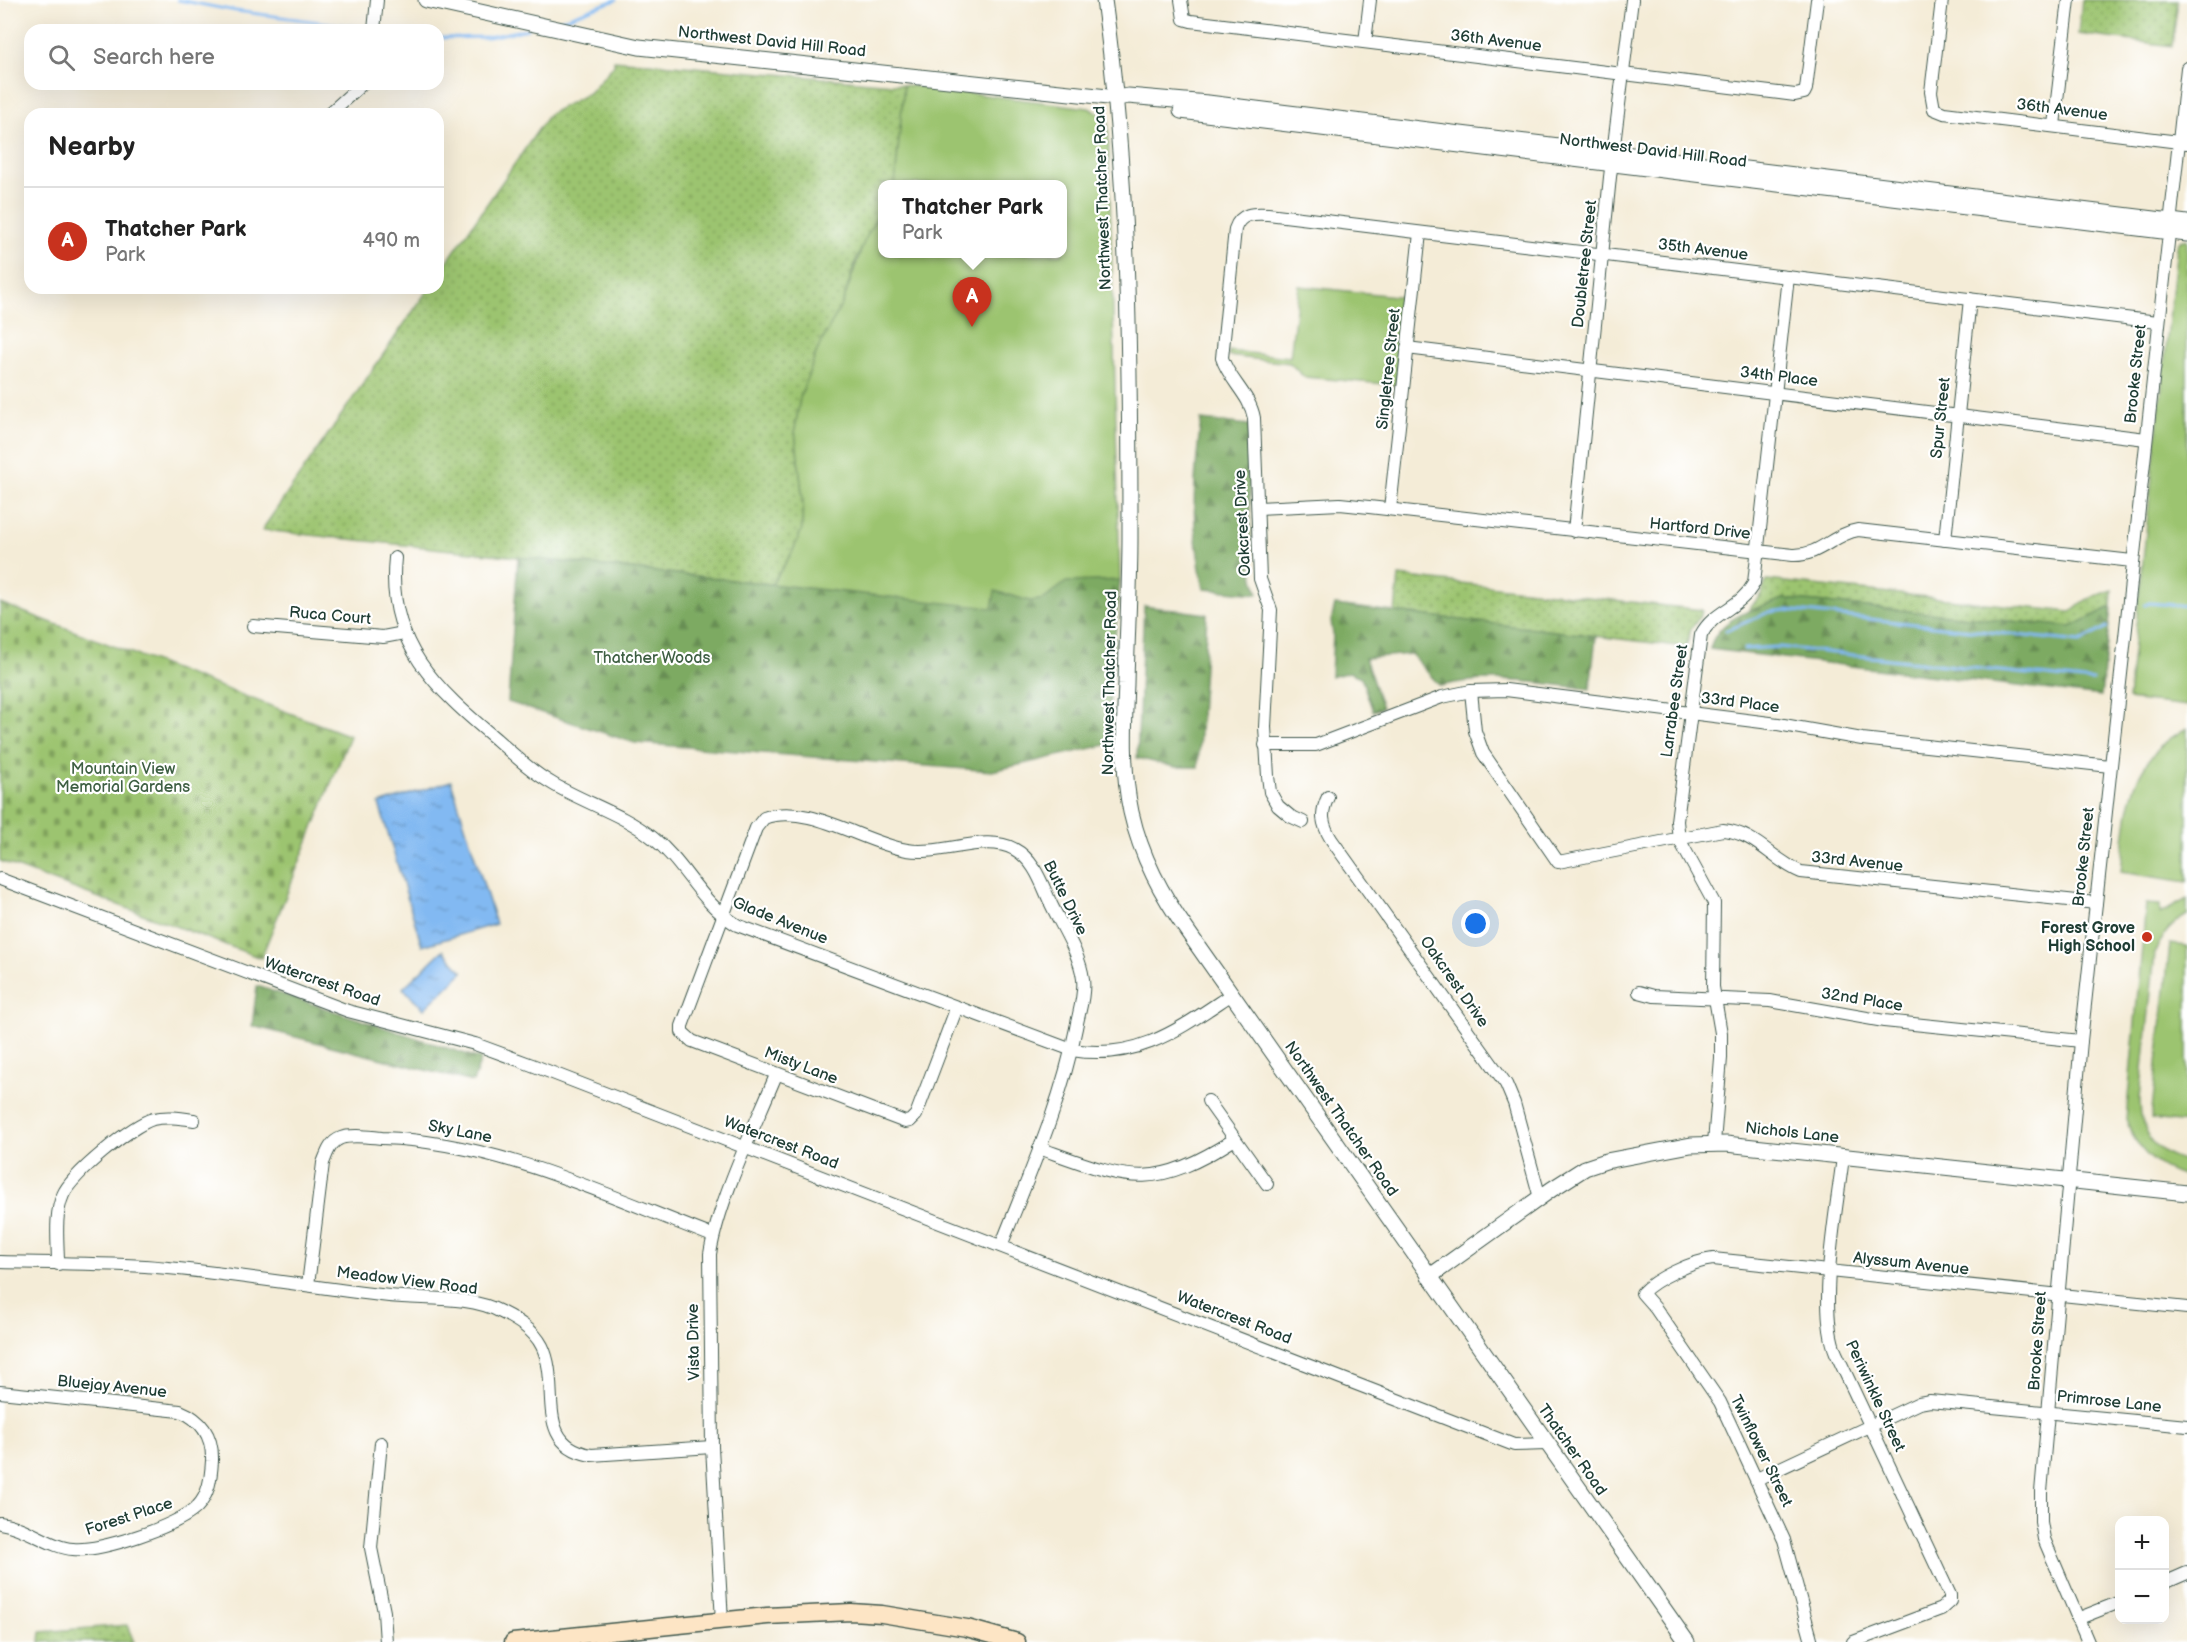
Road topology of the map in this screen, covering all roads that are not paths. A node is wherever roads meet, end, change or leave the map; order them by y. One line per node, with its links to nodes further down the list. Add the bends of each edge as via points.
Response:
1 (376, 0): 10 (street)
2 (426, 0): 15 (street, Northwest David Hill Road, via 639,47)
3 (1104, 0): 15 (street, Northwest Thatcher Road)
4 (1181, 0): 11 (street, 36th Avenue, via 1184,19)
5 (1370, 0): 11 (street)
6 (1632, 0): 13 (street, Doubletree Street)
7 (1817, 0): 13 (street, 36th Avenue, via 1804,93)
8 (1942, 0): 17 (street, 36th Avenue, via 1931,92 1934,109)
9 (2069, 0): 17 (street)
10 (374, 24)
11 (1365, 42): 13 (street, 36th Avenue)
12 (2187, 68): 18 (street, Brooke Street)
13 (1623, 73): 19 (street, Doubletree Street)
14 (355, 90): 16 (street)
15 (1117, 98): 19 (street, Northwest David Hill Road, via 1129,105); 54 (street, Northwest Thatcher Road, via 1129,425 1127,790 1137,835 1152,874)
16 (336, 108)
17 (2054, 125): 18 (street, 36th Avenue)
18 (2182, 142): 22 (street, Brooke Street)
19 (1613, 158): 22 (street, Northwest David Hill Road); 25 (street, Doubletree Street)
20 (1243, 217): 23 (street, 35th Avenue, via 1260,213); 34 (street, Oakcrest Drive, via 1235,229 1222,358 1253,413)
21 (2187, 223): 22 (street, Northwest David Hill Road)
22 (2169, 226): 24 (street, Northwest David Hill Road); 28 (street, Brooke Street)
23 (1420, 232): 25 (street, 35th Avenue); 29 (street, Singletree Street)
24 (2187, 234)
25 (1602, 254): 26 (street, 35th Avenue); 30 (street, Doubletree Street)
26 (1788, 278): 27 (street, 35th Avenue); 31 (street, Larrabee Street)
27 (1970, 299): 28 (street, 35th Avenue); 32 (street, Spur Street)
28 (2158, 322): 33 (street, Brooke Street)
29 (1407, 348): 30 (street, 34th Place); 35 (street, Singletree Street)
30 (1590, 371): 31 (street, 34th Place); 36 (street, Doubletree Street)
31 (1776, 393): 32 (street, 34th Place); 38 (street, Larrabee Street)
32 (1959, 416): 33 (street, 34th Place); 37 (street, Spur Street)
33 (2146, 439): 40 (street, Brooke Street)
34 (1258, 508): 35 (street, Hartford Drive, via 1340,504); 45 (street, Oakcrest Drive, via 1260,579 1272,610)
35 (1390, 509): 36 (street, Hartford Drive)
36 (1574, 531): 38 (street, Hartford Drive)
37 (1945, 540): 38 (street, Hartford Drive, via 1858,530 1841,535 1812,554); 40 (street, Hartford Drive)
38 (1759, 552): 44 (street, Larrabee Street, via 1749,591 1739,603 1719,614 1701,635)
39 (394, 558): 42 (street, Glade Avenue, via 392,591)
40 (2132, 561): 46 (street, Brooke Street)
41 (253, 626): 42 (street, Ruca Court, via 383,637)
42 (404, 633): 52 (street, Glade Avenue, via 428,675 447,698 549,783 616,814 652,837)
43 (1471, 691): 44 (street, 33rd Place, via 1506,690); 45 (street, 33rd Place, via 1433,700 1321,744); 49 (street, 33rd Avenue, via 1475,731 1483,753 1558,862)
44 (1690, 713): 46 (street, 33rd Place, via 1862,740); 49 (street, Larrabee Street, via 1677,821)
45 (1265, 745): 48 (street, Oakcrest Drive, via 1270,792 1278,806)
46 (2110, 766): 51 (street, Brooke Street)
47 (1328, 797): 70 (street, Oakcrest Drive, via 1322,813 1331,839 1506,1084)
48 (1303, 822)
49 (1679, 839): 51 (street, 33rd Avenue, via 1734,831 1761,844 1779,861 1801,872); 55 (street, Larrabee Street, via 1714,903)
50 (0, 879): 64 (street, Watercrest Road, via 348,1011 475,1044)
51 (2096, 903): 57 (street, Brooke Street)
52 (722, 916): 56 (street, Glade Avenue); 58 (street, Butte Drive, via 756,828 772,815 825,822 908,850 930,852 988,843 1014,849 1034,868 1080,966 1084,992); 59 (street, Misty Lane, via 683,1018 682,1032 693,1041)
53 (1639, 992): 55 (street, 32nd Place)
54 (1232, 994): 58 (street, Glade Avenue, via 1162,1040 1099,1053); 76 (street, Northwest Thatcher Road)
55 (1715, 998): 57 (street, 32nd Place, via 1770,1001 1875,1020); 63 (street, Larrabee Street, via 1721,1058)
56 (957, 1007): 58 (street, Glade Avenue); 59 (street, Misty Lane, via 916,1115 910,1121 892,1119)
57 (2081, 1041): 67 (street, Brooke Street)
58 (1072, 1050): 65 (street, Butte Drive)
59 (776, 1075): 64 (street, Vista Drive)
60 (1208, 1101): 62 (street)
61 (194, 1120): 74 (street, via 167,1117 140,1124 74,1178 58,1211)
62 (1235, 1139): 65 (street, via 1200,1161 1157,1176 1108,1173); 68 (street)
63 (1714, 1143): 66 (street, Nichols Lane); 70 (street, Nichols Lane, via 1596,1164 1574,1173)
64 (746, 1148): 71 (street, Vista Drive); 72 (street, Watercrest Road)
65 (1039, 1148): 72 (street, Butte Drive)
66 (1843, 1157): 67 (street, Nichols Lane); 75 (street, Periwinkle Street)
67 (2067, 1180): 69 (street, Nichols Lane); 79 (street, Brooke Street)
68 (1267, 1184)
69 (2187, 1193)
70 (1540, 1198): 76 (street, Nichols Lane)
71 (713, 1236): 77 (street, Sky Lane, via 541,1170 480,1151 395,1138 341,1138 330,1146 323,1163); 87 (street, Vista Drive)
72 (1001, 1246): 86 (street, Watercrest Road, via 1514,1445)
73 (0, 1262): 74 (street, Meadow View Road)
74 (58, 1264): 77 (street, Meadow View Road, via 146,1266)
75 (1830, 1272): 78 (street, Alyssum Avenue, via 1713,1259 1687,1265); 79 (street, Alyssum Avenue); 83 (street, Periwinkle Street, via 1827,1317 1831,1341)
76 (1429, 1277): 86 (street, Thatcher Road)
77 (308, 1285): 87 (street, Meadow View Road, via 467,1303 498,1310 520,1322 543,1347 555,1429 561,1442 574,1452 591,1455)
78 (1642, 1293): 89 (street, Twinflower Street, via 1710,1386)
79 (2058, 1296): 80 (street, Alyssum Avenue); 82 (street, Brooke Street)
80 (2187, 1308)
81 (0, 1392): 88 (street, Bluejay Avenue, via 180,1411 192,1416 206,1431 212,1445)
82 (2049, 1412): 83 (street, Primrose Lane, via 1930,1401); 84 (street, Primrose Lane); 94 (street, Brooke Street, via 2042,1531)
83 (1870, 1425): 89 (street, Primrose Lane); 102 (street, Periwinkle Street, via 1950,1600 1941,1609)
84 (2187, 1426)
85 (381, 1443): 97 (street, via 371,1548)
86 (1546, 1444): 100 (street, Thatcher Road)
87 (712, 1447): 95 (street, Vista Drive)
88 (211, 1473): 90 (street, Forest Place, via 205,1497 188,1515 87,1549 62,1547 25,1528)
89 (1756, 1479): 101 (street, Twinflower Street, via 1794,1566)
90 (0, 1523)
91 (2187, 1573): 92 (street)
92 (2169, 1580)
93 (2115, 1604): 94 (street)
94 (2078, 1619): 103 (street, Brooke Street)
95 (722, 1621): 96 (main road, via 804,1613 872,1613 967,1628); 98 (main road)
96 (997, 1639): 99 (main road)
97 (386, 1642)
98 (513, 1642)
99 (1017, 1642)
100 (1687, 1642)
101 (1812, 1642)
102 (1853, 1642)
103 (2088, 1642)

